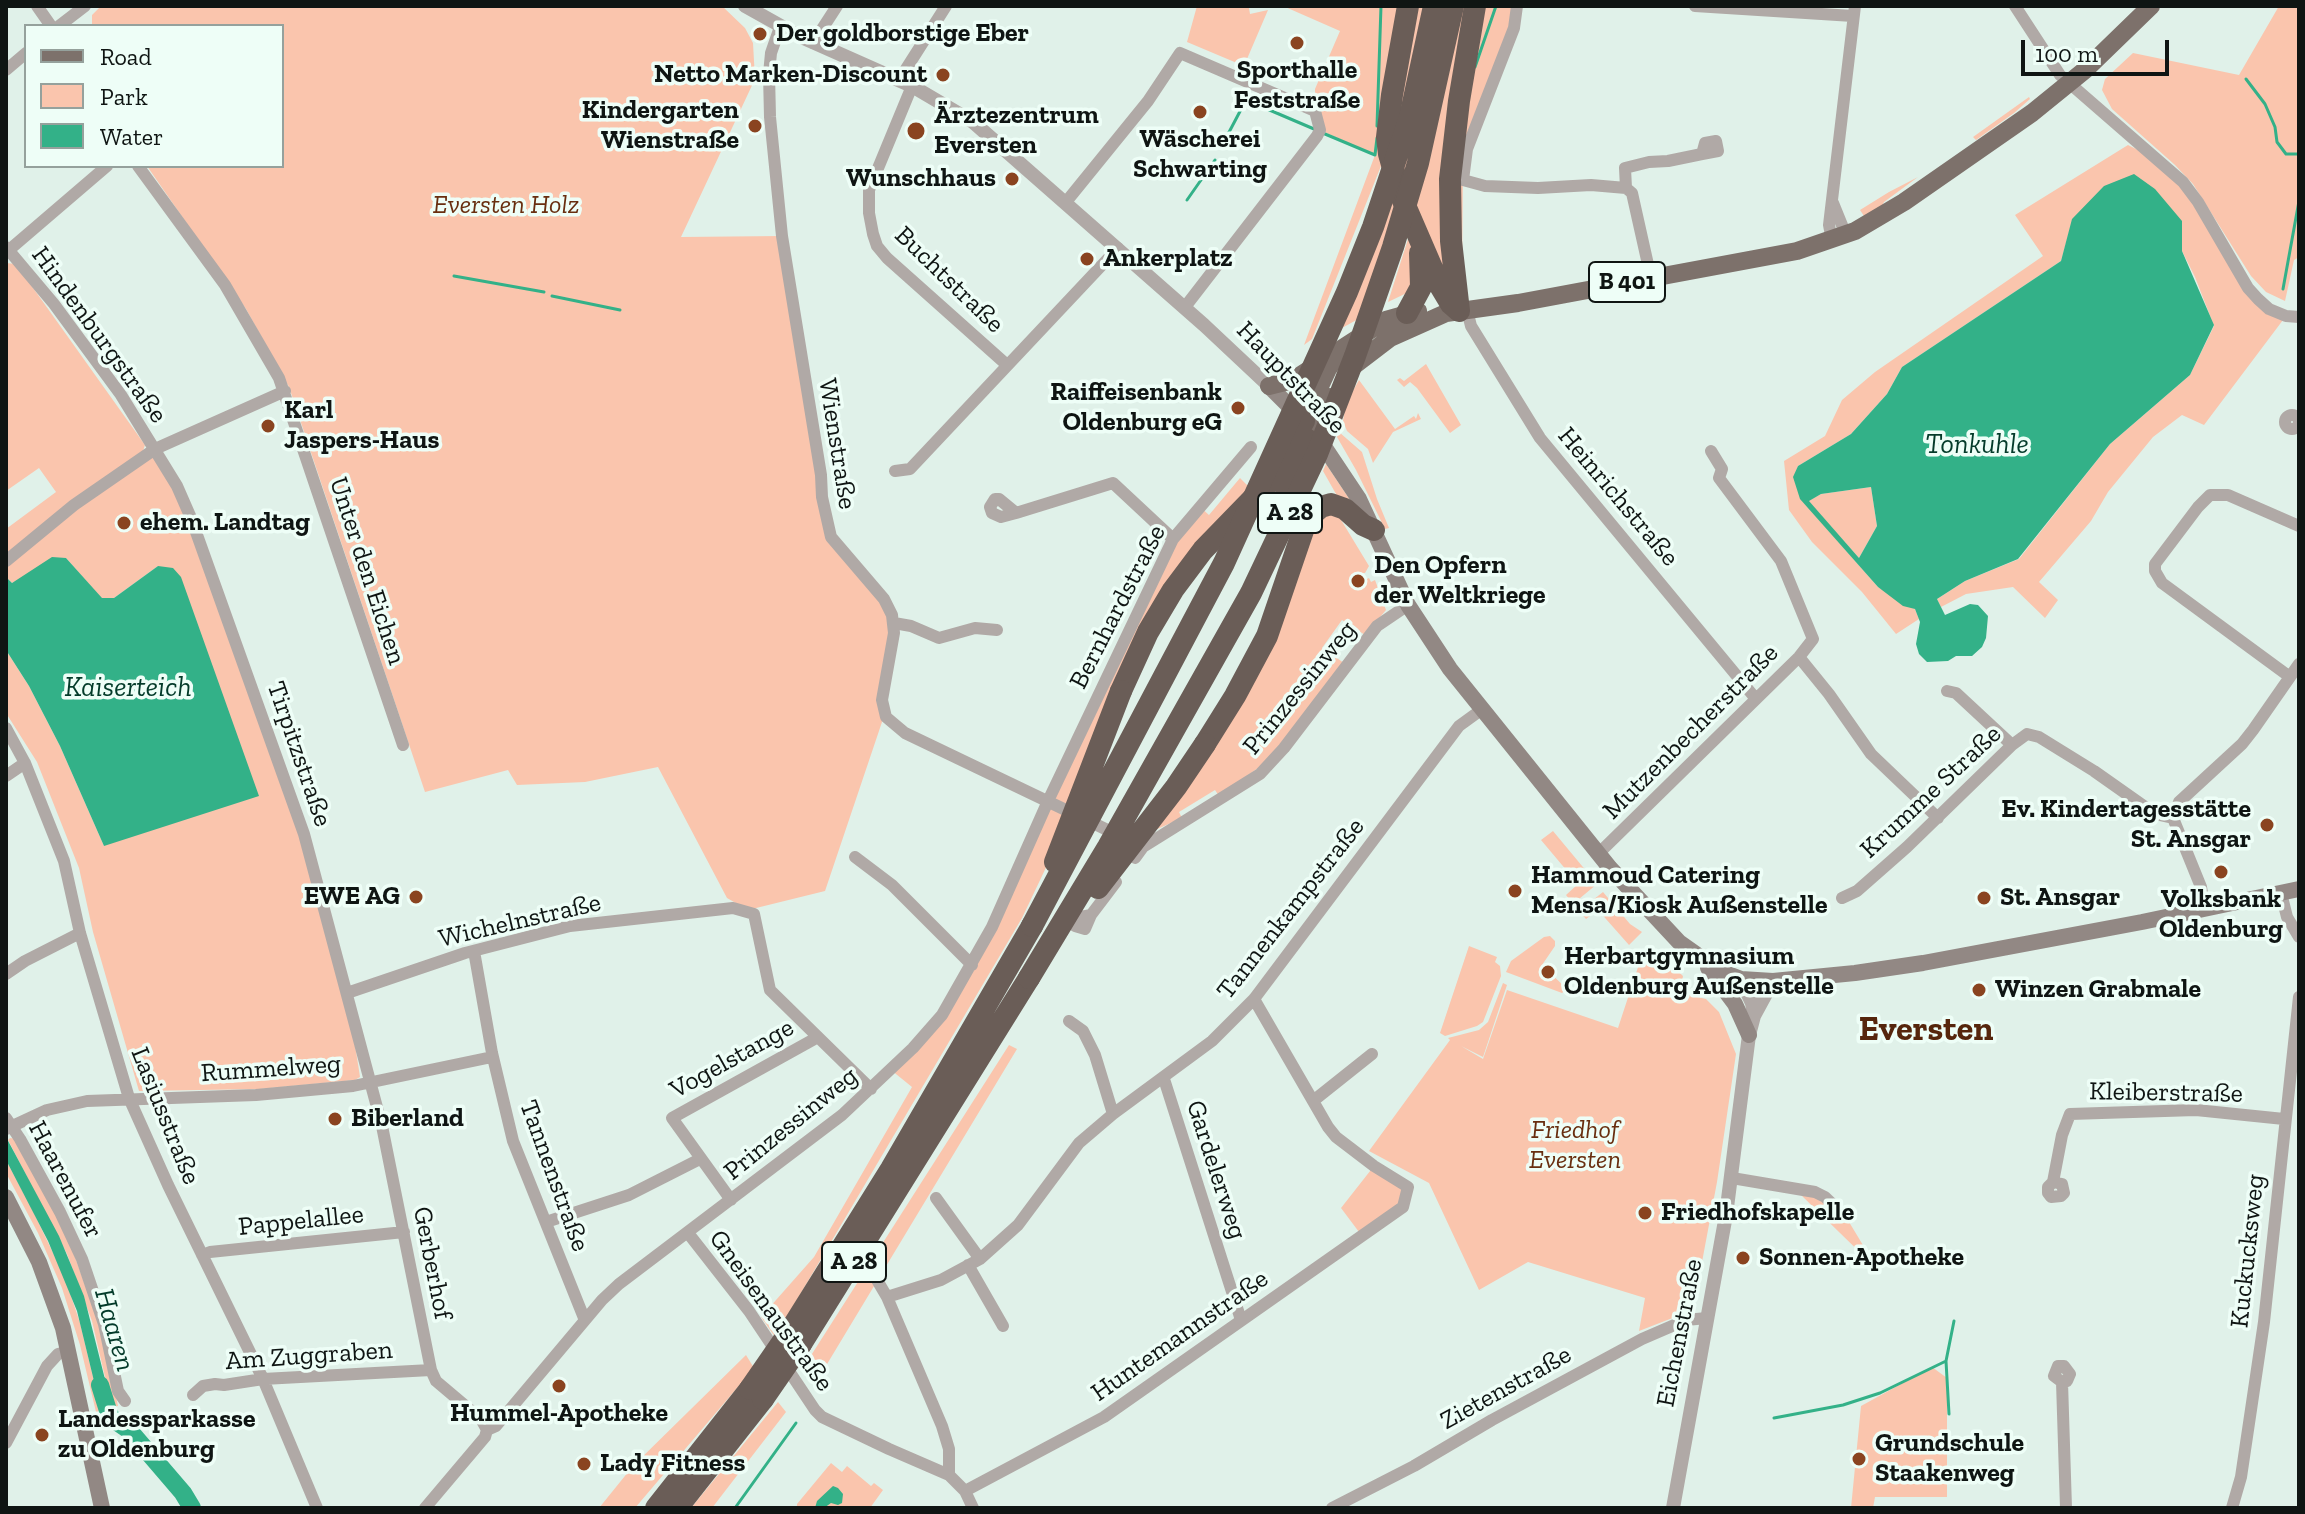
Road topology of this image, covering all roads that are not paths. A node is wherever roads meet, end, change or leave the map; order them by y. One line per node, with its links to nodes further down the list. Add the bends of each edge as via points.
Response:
1 (37, 6): 16 (street)
2 (85, 6): 17 (street)
3 (745, 6): 18 (street, Hauptstraße)
4 (837, 6): 19 (street)
5 (946, 6): 22 (street, Buchtstraße)
6 (1408, 6): 29 (highway, via 1387,137 1395,177)
7 (1434, 6): 78 (highway, A 28, bridge, via 1410,117 1347,292 1224,563)
8 (1453, 6): 85 (highway, A 28, bridge, via 1393,247 1317,454 1251,593)
9 (1475, 6): 36 (highway, via 1450,179 1451,241)
10 (1517, 6): 27 (street, via 1514,28 1467,149 1463,180 1485,186)
11 (1695, 6): 12 (street)
12 (1722, 6): 15 (street)
13 (2015, 6): 23 (street)
14 (2151, 6): 23 (main road, B 401)
15 (1854, 11): 30 (street, via 1832,200)
16 (50, 24)
17 (62, 24)
18 (780, 27): 19 (street, Hauptstraße); 54 (street, Wienstraße, via 769,74 770,117 782,236 825,516 831,537 884,599)
19 (813, 43): 22 (street, Hauptstraße)
20 (24, 55): 21 (street)
21 (6, 70)
22 (905, 83): 28 (street, Hauptstraße, via 973,122); 39 (street, Buchtstraße, via 869,190 877,246)
23 (2070, 84): 30 (main road, B 401, via 1894,209); 37 (street, via 2183,182 2258,299 2269,309)
24 (1702, 154): 27 (street, via 1625,168)
25 (105, 168): 31 (street)
26 (139, 168): 41 (street, Unter den Eichen, via 225,285)
27 (1626, 188): 33 (street, via 1632,193)
28 (1066, 202): 32 (street, Hauptstraße); 34 (street, via 1180,53 1312,109 1320,130 1317,136)
29 (1418, 236): 35 (highway, via 1421,287); 36 (highway, via 1443,293)
30 (1839, 238): 33 (main road, B 401)
31 (7, 248): 44 (street, Hindenburgstraße, via 73,329)
32 (1118, 248): 34 (street, Hauptstraße); 39 (street)
33 (1651, 278): 36 (main road, B 401)
34 (1185, 307): 40 (street, Hauptstraße)
35 (1407, 313): 36 (main road, B 401); 38 (main road, B 401, via 1370,328)
36 (1461, 315): 42 (main road, via 1405,330 1365,355); 60 (street, Heinrichstraße, via 1540,438)
37 (2299, 317)
38 (1342, 348): 40 (main road, via 1293,380); 42 (main road, B 401, via 1328,369)
39 (1007, 365): 46 (street, via 910,469)
40 (1269, 386): 42 (main road, Hauptstraße)
41 (285, 391): 44 (street); 63 (street, Unter den Eichen)
42 (1308, 426): 49 (main road, Hauptstraße, via 1342,470); 52 (highway, via 1282,515); 78 (highway, bridge, via 1271,480 1203,550 1148,632)
43 (1251, 447): 50 (street, Bernhardstraße)
44 (155, 449): 51 (street); 88 (street, Tirpitzstraße, via 202,545 296,808)
45 (1711, 451): 56 (street, Mutzenbecherstraße, via 1722,469 1719,478 1781,561 1813,639)
46 (895, 471)
47 (1016, 513): 50 (street, via 1113,483)
48 (2299, 526): 58 (street, via 2228,495 2210,495 2155,564 2162,583)
49 (1374, 530): 52 (highway, via 1337,505 1316,510 1302,529); 53 (main road, Hauptstraße)
50 (1173, 539): 67 (street, Bernhardstraße)
51 (6, 561)
52 (1282, 594): 85 (highway, bridge, via 1257,657 1205,744)
53 (1408, 605): 61 (main road, Hauptstraße); 70 (street, Prinzessinweg, via 1377,626 1260,774)
54 (894, 623): 55 (street, via 939,638 975,628); 67 (street, via 882,700 891,723)
55 (997, 630)
56 (1799, 657): 60 (street, Mutzenbecherstraße); 68 (street, via 1871,754)
57 (2299, 664): 58 (street)
58 (2290, 677): 69 (street, via 2248,737 2179,802)
59 (1952, 692): 64 (street)
60 (1756, 699): 71 (street, Mutzenbecherstraße)
61 (1481, 710): 71 (main road, Hauptstraße); 90 (street, Tannenkampstraße, via 1459,726)
62 (6, 728): 65 (street, Lasiusstraße)
63 (403, 745)
64 (2012, 745): 68 (street, Krumme Straße); 69 (street, Krumme Straße, via 2027,734 2039,737 2155,814)
65 (25, 763): 66 (street); 79 (street, Lasiusstraße, via 64,861)
66 (6, 776)
67 (1048, 801): 70 (street); 83 (street, Prinzessinweg)
68 (1938, 818): 75 (street, Krumme Straße, via 1857,891)
69 (2173, 818): 76 (street)
70 (1143, 847): 77 (street, Prinzessinweg)
71 (1598, 854): 82 (main road, Hauptstraße)
72 (855, 857): 83 (street, via 892,885)
73 (2299, 889): 74 (main road)
74 (2281, 893): 76 (main road); 80 (street)
75 (1842, 898)
76 (2205, 909): 87 (main road, via 1923,963)
77 (1091, 915)
78 (1032, 926): 94 (highway, A 28)
79 (80, 933): 84 (street); 102 (street, Lasiusstraße)
80 (2299, 937)
81 (474, 951): 88 (street, Wichelnstraße); 96 (street, Wichelnstraße, via 572,926 733,908 754,914 770,990); 98 (street, Tannenstraße)
82 (1702, 960): 86 (main road, Hauptstraße); 91 (main road)
83 (972, 965): 101 (street, Prinzessinweg, via 942,1015)
84 (6, 974)
85 (1029, 978): 94 (highway, A 28)
86 (1741, 979): 87 (main road); 91 (main road); 92 (street)
87 (1773, 981): 92 (street, Eichenstraße)
88 (347, 993): 100 (street, Tirpitzstraße)
89 (2299, 997): 105 (street, Kuckucksweg)
90 (1254, 999): 99 (street, Tannenkampstraße); 103 (street)
91 (1732, 1000): 95 (main road)
92 (1754, 1016): 95 (street, Eichenstraße)
93 (1069, 1021): 104 (street, via 1083,1031 1095,1055)
94 (989, 1023): 129 (highway, A 28, bridge)
95 (1749, 1035): 108 (street, Eichenstraße)
96 (818, 1037): 101 (street); 107 (street, Vogelstange, via 672,1118)
97 (1372, 1054): 103 (street)
98 (492, 1057): 100 (street, Rummelweg); 114 (street, Tannenstraße, via 513,1141)
99 (1164, 1079): 104 (street, Tannenkampstraße); 123 (street, Gardelerweg)
100 (370, 1083): 102 (street, Rummelweg, via 256,1095); 115 (street, Gerberhof)
101 (871, 1089): 112 (street, Prinzessinweg)
102 (129, 1098): 106 (street, Rummelweg, via 56,1107); 117 (street, Lasiusstraße)
103 (1313, 1101): 123 (street, Huntemannstraße, via 1336,1137 1408,1187 1406,1198 1392,1216)
104 (1113, 1114): 118 (street, Tannenkampstraße, via 1079,1143 1018,1225)
105 (2284, 1119): 109 (street, Kleiberstraße, via 2196,1110 2070,1114); 145 (street, Kuckucksweg, via 2264,1322)
106 (8, 1125): 131 (street, Haarenufer, via 82,1259)
107 (700, 1159): 112 (street, Vogelstange); 114 (street, via 629,1195)
108 (1732, 1178): 113 (street, via 1815,1192); 122 (street, Eichenstraße)
109 (2053, 1182)
110 (6, 1197): 125 (main road, via 39,1262)
111 (936, 1198): 118 (street)
112 (731, 1200): 116 (street, Prinzessinweg)
113 (1846, 1217)
114 (546, 1222): 121 (street, Tannenstraße)
115 (404, 1232): 117 (street, Pappelallee); 126 (street, Gerberhof)
116 (688, 1233): 121 (street, Prinzessinweg, via 619,1284); 134 (street, Gneisenaustraße, via 822,1417)
117 (202, 1255): 127 (street, Lasiusstraße)
118 (974, 1262): 120 (street, Tannenkampstraße, via 941,1280); 124 (street)
119 (877, 1280): 120 (street)
120 (887, 1297): 134 (street, via 942,1426)
121 (584, 1318): 132 (street, Prinzessinweg, via 527,1391)
122 (1707, 1318): 142 (street, Zietenstraße, via 1686,1320 1642,1339); 143 (street, Eichenstraße)
123 (1241, 1320): 135 (street, Huntemannstraße, via 1104,1417)
124 (1003, 1326)
125 (69, 1351): 133 (street, via 47,1366); 136 (main road)
126 (431, 1370): 127 (street, Am Zuggraben); 132 (street)
127 (263, 1379): 130 (street, Am Zuggraben, via 203,1386); 137 (street, Lasiusstraße)
128 (2062, 1382): 144 (street)
129 (757, 1394): 139 (highway, A 28); 140 (highway, A 28)
130 (193, 1395)
131 (125, 1401)
132 (487, 1430): 138 (street, Prinzessinweg)
133 (6, 1443)
134 (949, 1475): 135 (street)
135 (965, 1491): 141 (street)
136 (102, 1508)
137 (317, 1508)
138 (425, 1508)
139 (656, 1508)
140 (677, 1508)
141 (973, 1508)
142 (1332, 1508)
143 (1673, 1508)
144 (2066, 1508)
145 (2232, 1508)

